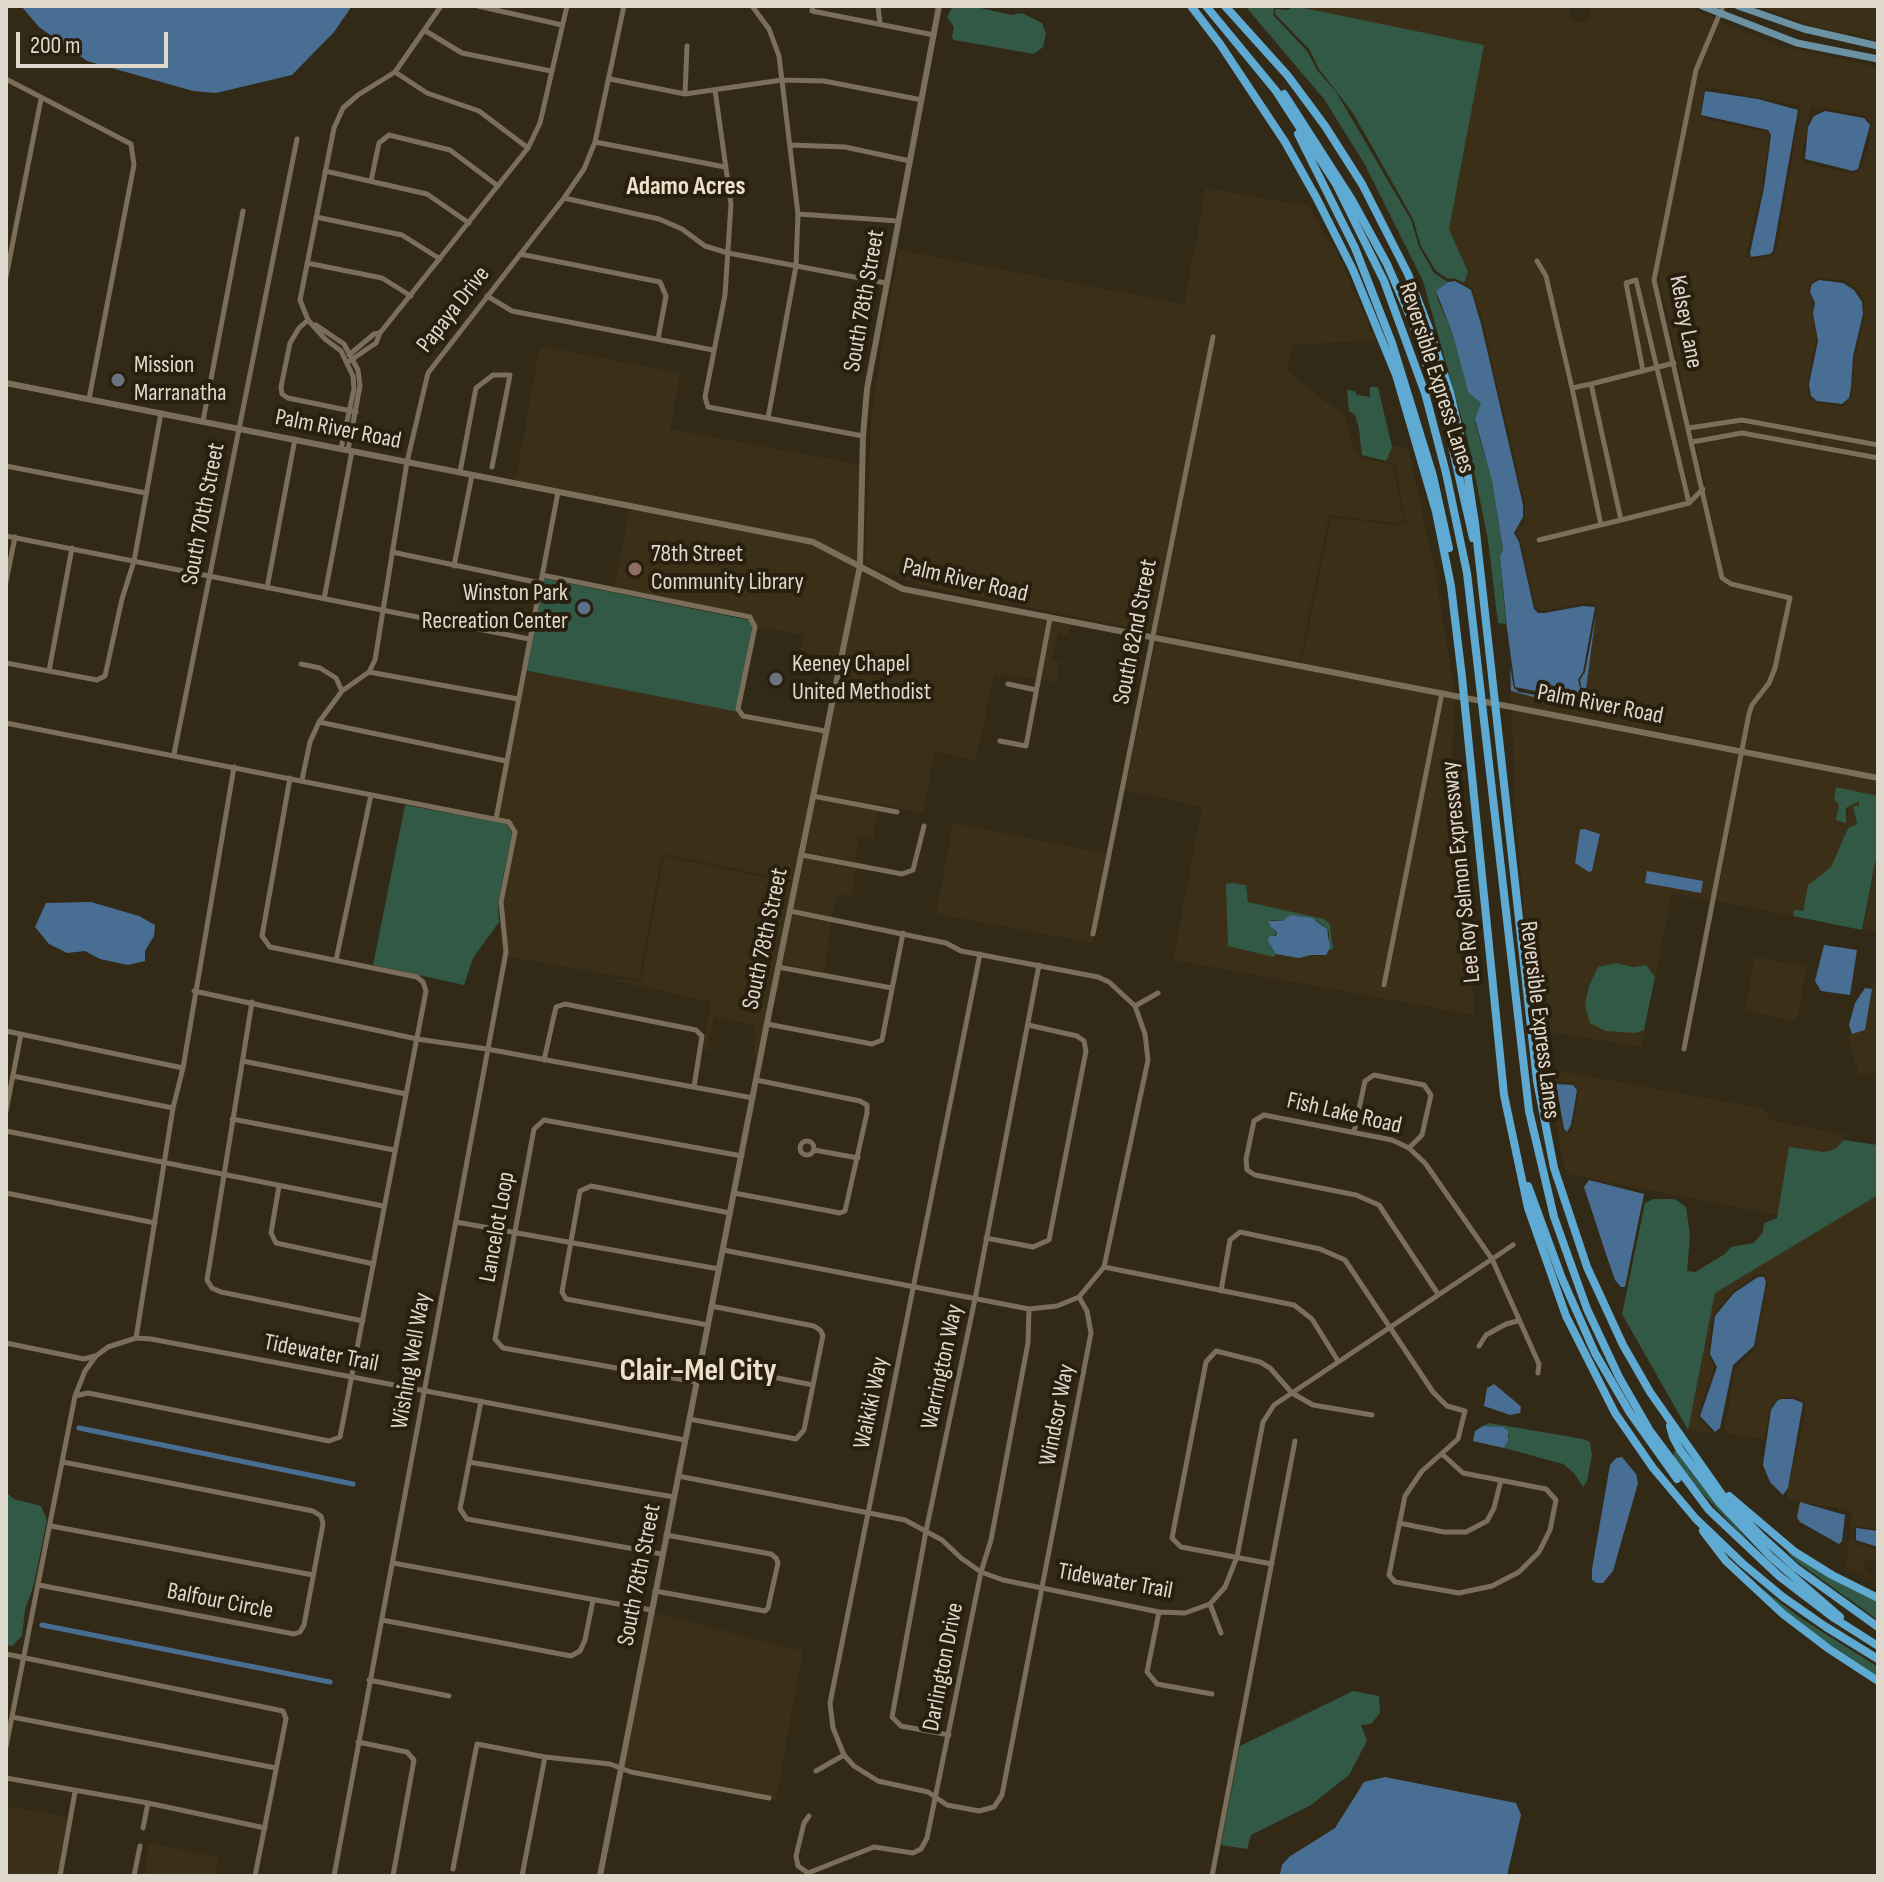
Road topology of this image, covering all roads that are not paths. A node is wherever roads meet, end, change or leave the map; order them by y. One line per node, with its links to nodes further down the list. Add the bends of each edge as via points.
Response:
1 (441, 6): 17 (street)
2 (478, 6): 16 (street)
3 (567, 6): 16 (street)
4 (624, 6): 26 (street, Papaya Drive)
5 (752, 6): 27 (street, via 775,42)
6 (813, 6): 15 (street, via 812,11)
7 (878, 6): 15 (street)
8 (939, 6): 18 (street, South 78th Street)
9 (1191, 6): 108 (highway, Lee Roy Selmon Expressway, via 1285,142 1353,270 1396,375 1436,512)
10 (1206, 6): 23 (highway, Reversible Express Lanes)
11 (1225, 6): 99 (highway, via 1325,126 1399,255 1450,392)
12 (1702, 6): 14 (main road)
13 (1738, 6): 20 (main road)
14 (1721, 10): 21 (main road, via 1797,43); 63 (street, Kelsey Lane, via 1696,70 1654,280)
15 (880, 24): 18 (street)
16 (562, 25): 22 (street)
17 (424, 30): 22 (street, via 462,53); 24 (street)
18 (934, 35): 32 (street, South 78th Street)
19 (687, 46): 30 (street)
20 (1878, 46)
21 (1878, 59)
22 (551, 71): 36 (street, via 540,123)
23 (1261, 71): 29 (highway, Reversible Express Lanes); 99 (highway, via 1283,92 1322,150 1387,264 1438,395)
24 (395, 72): 36 (street, via 427,93 479,111); 39 (street, via 343,108)
25 (6, 79): 31 (street)
26 (610, 79): 30 (street); 34 (street, Papaya Drive)
27 (782, 80): 28 (street); 32 (street, via 824,81); 35 (street)
28 (715, 90): 30 (street); 38 (street)
29 (1276, 91): 108 (highway, via 1338,210 1392,343 1433,476); 228 (highway, Reversible Express Lanes, via 1354,217 1384,281 1437,436 1467,573 1524,1079 1541,1172 1587,1309)
30 (685, 94)
31 (41, 99): 54 (street); 69 (street, via 131,144 134,165)
32 (922, 100): 37 (street, South 78th Street)
33 (297, 139): 74 (street, South 70th Street)
34 (595, 142): 38 (street); 42 (street, Papaya Drive)
35 (791, 145): 37 (street, via 845,147); 44 (street)
36 (528, 148): 41 (street)
37 (910, 161): 46 (street, South 78th Street)
38 (725, 167): 48 (street, via 731,204)
39 (325, 171): 40 (street); 45 (street)
40 (371, 181): 41 (street, via 379,143 389,135 450,150); 47 (street, via 427,194)
41 (498, 186): 47 (street)
42 (564, 198): 48 (street, via 659,219); 49 (street, Papaya Drive)
43 (243, 211): 73 (street)
44 (798, 214): 46 (street); 53 (street)
45 (316, 217): 50 (street, via 402,235); 52 (street)
46 (898, 221): 55 (street, South 78th Street)
47 (469, 223): 50 (street)
48 (728, 253): 53 (street); 61 (street)
49 (520, 254): 57 (street, Papaya Drive); 60 (street, via 660,282 666,296)
50 (440, 259): 56 (street)
51 (1537, 261): 68 (street, via 1546,276)
52 (307, 263): 56 (street, via 382,278); 58 (street, via 300,300)
53 (796, 266): 55 (street); 72 (street)
54 (6, 277)
55 (886, 283): 77 (street, South 78th Street)
56 (411, 296): 62 (street, via 376,343)
57 (487, 296): 60 (street, via 512,311); 84 (street, Papaya Drive, via 428,373)
58 (308, 320): 62 (street); 70 (street, via 290,343 282,394)
59 (1213, 337): 113 (street, South 82nd Street)
60 (658, 339): 61 (street)
61 (713, 350): 72 (street, via 708,407)
62 (350, 358): 70 (street)
63 (1674, 363): 64 (street); 75 (street, Kelsey Lane)
64 (1657, 367): 65 (street); 65 (street, via 1636,280 1626,283); 92 (street)
65 (1643, 371): 67 (street)
66 (6, 383): 69 (street, Palm River Road)
67 (1591, 384): 68 (street); 93 (street)
68 (1572, 388): 94 (street)
69 (89, 399): 71 (street, Palm River Road)
70 (352, 411): 82 (street)
71 (161, 413): 73 (street, Palm River Road); 91 (street)
72 (768, 418): 77 (street)
73 (203, 421): 74 (street, Palm River Road)
74 (239, 428): 78 (street, Palm River Road); 105 (street, South 70th Street)
75 (1689, 428): 76 (street, via 1742,420); 79 (street, Kelsey Lane)
76 (1820, 434): 80 (street); 81 (street)
77 (863, 436): 103 (street, South 78th Street)
78 (295, 439): 82 (street, Palm River Road); 109 (street)
79 (1692, 442): 81 (street, via 1742,433); 89 (street, Kelsey Lane)
80 (1878, 445)
81 (1818, 447): 83 (street)
82 (347, 450): 84 (street, Palm River Road); 110 (street)
83 (1878, 458)
84 (407, 462): 87 (street, Palm River Road); 100 (street, Papaya Drive)
85 (6, 466): 91 (street)
86 (492, 467): 87 (street, via 510,375 493,375 476,388)
87 (460, 472): 88 (street, Palm River Road)
88 (472, 475): 90 (street, Palm River Road); 102 (street)
89 (1703, 489): 92 (street); 128 (street, Kelsey Lane, via 1722,578 1790,598 1775,668 1752,705)
90 (558, 492): 103 (street, Palm River Road, via 813,542); 104 (street)
91 (146, 493): 101 (street)
92 (1689, 503): 93 (street)
93 (1621, 520): 94 (street)
94 (1601, 525): 97 (street)
95 (6, 536): 96 (street)
96 (15, 537): 98 (street); 106 (street)
97 (1539, 540)
98 (72, 548): 101 (street); 117 (street)
99 (1478, 549): 226 (highway, via 1535,1065 1554,1168 1599,1296)
100 (392, 552): 102 (street); 111 (street, Papaya Drive)
101 (134, 561): 105 (street); 117 (street, via 105,676 97,680)
102 (454, 566): 107 (street)
103 (860, 566): 112 (street, Palm River Road, via 903,589); 126 (street, South 78th Street)
104 (542, 575): 107 (street); 126 (street, via 750,617 755,627 738,709 743,716)
105 (210, 577): 109 (street); 129 (street, South 70th Street)
106 (6, 582)
107 (540, 583): 114 (street)
108 (1451, 586): 177 (highway, Lee Roy Selmon Expressway, via 1500,1063)
109 (267, 588): 110 (street)
110 (324, 599): 111 (street)
111 (383, 612): 114 (street); 118 (street, Papaya Drive)
112 (1050, 618): 113 (street, Palm River Road); 120 (street)
113 (1154, 638): 122 (street, Palm River Road); 143 (street, South 82nd Street)
114 (529, 639): 123 (street)
115 (6, 663): 117 (street)
116 (301, 664): 121 (street, via 336,678)
117 (49, 671)
118 (369, 672): 121 (street); 123 (street)
119 (1008, 684): 120 (street)
120 (1036, 690): 127 (street, via 1026,746)
121 (342, 691): 124 (street)
122 (1442, 693): 128 (street, Palm River Road); 148 (street)
123 (518, 699): 130 (street)
124 (319, 722): 130 (street); 134 (street)
125 (6, 723): 129 (street)
126 (825, 731): 136 (street, South 78th Street)
127 (1000, 741)
128 (1743, 751): 133 (street, Palm River Road); 160 (street)
129 (174, 754): 131 (street)
130 (506, 761): 138 (street)
131 (234, 767): 132 (street); 150 (street)
132 (290, 778): 134 (street); 145 (street, via 262,936 270,947)
133 (1878, 778)
134 (301, 781): 135 (street)
135 (371, 795): 138 (street); 145 (street)
136 (813, 796): 137 (street); 140 (street, South 78th Street)
137 (897, 812)
138 (496, 819): 159 (street, Wishing Well Way, via 509,822 515,832 501,902 507,945)
139 (924, 826): 140 (street, via 913,870 902,874)
140 (802, 855): 141 (street, South 78th Street)
141 (790, 911): 142 (street); 147 (street, South 78th Street)
142 (903, 933): 144 (street); 149 (street)
143 (1093, 934)
144 (980, 954): 146 (street); 198 (street, Waikiki Way)
145 (336, 960): 158 (street, via 423,982)
146 (1039, 965): 153 (street, via 1109,982); 155 (street, Warrington Way)
147 (778, 967): 149 (street); 154 (street, South 78th Street)
148 (1384, 985)
149 (892, 988): 154 (street, via 882,1040 872,1044)
150 (194, 991): 152 (street); 163 (street)
151 (1158, 993): 153 (street)
152 (252, 1002): 158 (street); 162 (street)
153 (1135, 1006): 196 (street, via 1148,1060)
154 (767, 1024): 165 (street, South 78th Street)
155 (1028, 1025): 190 (street, Warrington Way); 190 (street, via 1077,1036 1086,1051 1049,1240 1033,1247)
156 (6, 1031): 157 (street)
157 (21, 1034): 163 (street); 164 (street)
158 (417, 1039): 159 (street); 167 (street)
159 (487, 1049): 161 (street); 187 (street, Wishing Well Way)
160 (1684, 1049)
161 (544, 1060): 166 (street); 166 (street, via 556,1007 565,1004 696,1030 702,1036)
162 (243, 1061): 167 (street); 171 (street)
163 (183, 1068): 169 (street)
164 (13, 1076): 169 (street); 170 (street)
165 (756, 1080): 168 (street, South 78th Street); 179 (street, via 867,1105)
166 (694, 1087): 168 (street)
167 (406, 1094): 175 (street)
168 (753, 1098): 178 (street, South 78th Street)
169 (173, 1108): 180 (street)
170 (6, 1111)
171 (232, 1119): 175 (street); 181 (street)
172 (6, 1131): 180 (street)
173 (1354, 1132): 174 (street, Fish Lake Road); 174 (street, via 1365,1081 1374,1075 1424,1085 1431,1095 1422,1135); 200 (street, Fish Lake Road, via 1264,1115 1254,1121 1247,1170 1379,1205)
174 (1409, 1148): 194 (street, Fish Lake Road)
175 (394, 1150): 185 (street)
176 (814, 1150): 179 (street)
177 (1515, 1152): 228 (highway, via 1583,1327 1618,1394); 237 (highway, Lee Roy Selmon Expressway, via 1539,1243 1573,1334 1611,1406)
178 (742, 1156): 184 (street, South 78th Street); 189 (street, Lancelot Loop, via 544,1120 534,1129)
179 (858, 1158): 184 (street, via 848,1205 840,1213)
180 (164, 1163): 181 (street); 188 (street)
181 (222, 1174): 182 (street); 205 (street, via 206,1271 210,1286)
182 (279, 1186): 185 (street); 195 (street, via 271,1233 276,1243)
183 (6, 1193): 188 (street)
184 (734, 1193): 186 (street, South 78th Street)
185 (383, 1206): 195 (street)
186 (730, 1213): 191 (street, via 591,1186 580,1191); 193 (street, South 78th Street)
187 (456, 1222): 189 (street); 219 (street, Wishing Well Way)
188 (155, 1223): 209 (street)
189 (516, 1232): 191 (street); 217 (street, Lancelot Loop, via 495,1339 503,1348)
190 (986, 1238): 202 (street, Warrington Way)
191 (571, 1242): 197 (street); 207 (street, via 562,1292 566,1299)
192 (1513, 1245): 194 (street)
193 (723, 1250): 197 (street, South 78th Street); 198 (street)
194 (1492, 1259): 200 (street); 206 (street, Fish Lake Road)
195 (374, 1264): 205 (street)
196 (1104, 1267): 199 (street); 201 (street)
197 (719, 1269): 203 (street, South 78th Street)
198 (914, 1288): 202 (street); 236 (street, Waikiki Way)
199 (1221, 1291): 208 (street, via 1230,1240 1240,1232 1320,1249 1345,1260); 213 (street, via 1294,1305 1312,1319)
200 (1438, 1294): 208 (street)
201 (1079, 1297): 204 (street); 249 (street, Windsor Way, via 1091,1333)
202 (975, 1299): 204 (street); 240 (street, Warrington Way)
203 (711, 1306): 207 (street, South 78th Street); 218 (street, via 820,1330)
204 (1029, 1309): 246 (street, Darlington Drive, via 1028,1343)
205 (363, 1321): 216 (street)
206 (1518, 1321): 211 (street, via 1486,1335); 214 (street, Fish Lake Road, via 1539,1364)
207 (708, 1325): 217 (street, South 78th Street)
208 (1390, 1326): 213 (street); 229 (street, via 1433,1392 1447,1406 1465,1411 1458,1439)
209 (136, 1338): 212 (street); 216 (street, Tidewater Trail)
210 (6, 1343): 212 (street, via 84,1359)
211 (1479, 1346)
212 (96, 1356): 221 (street)
213 (1338, 1361): 220 (street)
214 (1538, 1373)
215 (762, 1375): 218 (street)
216 (352, 1378): 219 (street, Tidewater Trail); 221 (street, via 340,1437 329,1441 88,1393)
217 (696, 1382): 224 (street, South 78th Street)
218 (813, 1385): 224 (street, via 804,1430 796,1439)
219 (425, 1392): 222 (street, Tidewater Trail); 244 (street, Wishing Well Way)
220 (1292, 1393): 223 (street, via 1313,1405); 243 (street, via 1274,1405 1263,1422); 243 (street, via 1260,1362 1216,1351 1206,1362 1172,1538 1181,1547)
221 (75, 1396): 230 (street)
222 (481, 1401): 225 (street, Tidewater Trail); 231 (street)
223 (1372, 1415)
224 (689, 1419): 225 (street, South 78th Street)
225 (685, 1440): 232 (street, South 78th Street)
226 (1678, 1440): 234 (highway); 258 (highway, via 1748,1535)
227 (1295, 1441): 245 (street)
228 (1658, 1450): 258 (highway, Reversible Express Lanes, via 1709,1510 1779,1576)
229 (1442, 1454): 233 (street, via 1463,1473); 238 (street, via 1405,1496)
230 (63, 1462): 239 (street); 247 (street, Balfour Circle, via 318,1513 323,1524)
231 (469, 1462): 235 (street); 242 (street, via 460,1509 467,1519)
232 (678, 1476): 235 (street, South 78th Street); 236 (street, Tidewater Trail)
233 (1501, 1480): 238 (street, via 1487,1521 1466,1532); 238 (street, via 1546,1489 1556,1500 1539,1552 1519,1572 1492,1586 1459,1593 1395,1582 1389,1575)
234 (1713, 1483): 251 (highway, via 1795,1552); 257 (highway, via 1796,1568)
235 (674, 1497): 241 (street, South 78th Street)
236 (867, 1513): 240 (street, Tidewater Trail, via 905,1520); 272 (street, Waikiki Way, via 830,1703)
237 (1696, 1519): 263 (highway, Lee Roy Selmon Expressway, via 1783,1597); 265 (highway, via 1715,1549 1768,1601)
238 (1399, 1523)
239 (51, 1526): 247 (street); 248 (street)
240 (926, 1531): 246 (street, Tidewater Trail); 269 (street, Warrington Way, via 892,1717 901,1726)
241 (666, 1535): 242 (street, South 78th Street); 250 (street, via 771,1554 778,1563 765,1611)
242 (662, 1554): 250 (street, South 78th Street)
243 (1237, 1557): 245 (street); 253 (street, via 1225,1587)
244 (393, 1563): 252 (street); 256 (street, Wishing Well Way)
245 (1272, 1564): 294 (street)
246 (981, 1572): 249 (street, Tidewater Trail); 269 (street, Darlington Drive)
247 (313, 1575): 248 (street, Balfour Circle, via 304,1625 294,1634)
248 (39, 1585): 262 (street)
249 (1044, 1588): 255 (street, Tidewater Trail); 280 (street, Windsor Way, via 1002,1795 994,1807 979,1811)
250 (655, 1591): 254 (street, South 78th Street)
251 (1878, 1598)
252 (593, 1600): 254 (street); 256 (street, via 585,1640 571,1656)
253 (1210, 1604): 255 (street, Tidewater Trail, via 1185,1613); 259 (street)
254 (651, 1610): 275 (street, South 78th Street)
255 (1159, 1612): 266 (street, via 1147,1672 1157,1684)
256 (382, 1620): 264 (street, Wishing Well Way)
257 (1878, 1627)
258 (1851, 1629): 260 (highway, Reversible Express Lanes)
259 (1221, 1633)
260 (1878, 1646)
261 (6, 1654): 262 (street)
262 (23, 1657): 268 (street); 274 (street, via 283,1711)
263 (1878, 1659)
264 (369, 1680): 267 (street); 270 (street, Wishing Well Way)
265 (1878, 1681)
266 (1212, 1694)
267 (449, 1696)
268 (12, 1717): 271 (street); 274 (street)
269 (949, 1735): 280 (street, Darlington Drive)
270 (358, 1742): 287 (street, Wishing Well Way); 291 (street, via 407,1752 414,1760)
271 (6, 1747)
272 (844, 1755): 276 (street); 280 (street, via 878,1781 928,1792)
273 (545, 1757): 275 (street); 286 (street, via 477,1744); 292 (street)
274 (276, 1768): 284 (street)
275 (621, 1768): 279 (street); 293 (street, South 78th Street)
276 (816, 1771)
277 (6, 1778): 278 (street)
278 (75, 1792): 281 (street); 288 (street)
279 (769, 1798)
280 (936, 1799): 282 (street, Darlington Drive, via 927,1838 918,1851 874,1847 811,1873 800,1868 796,1856)
281 (148, 1803): 283 (street); 284 (street)
282 (809, 1816)
283 (143, 1828)
284 (265, 1828): 290 (street)
285 (140, 1846): 289 (street)
286 (453, 1869)
287 (334, 1875)
288 (60, 1876)
289 (134, 1876)
290 (255, 1876)
291 (393, 1876)
292 (522, 1876)
293 (600, 1876)
294 (1212, 1876)

